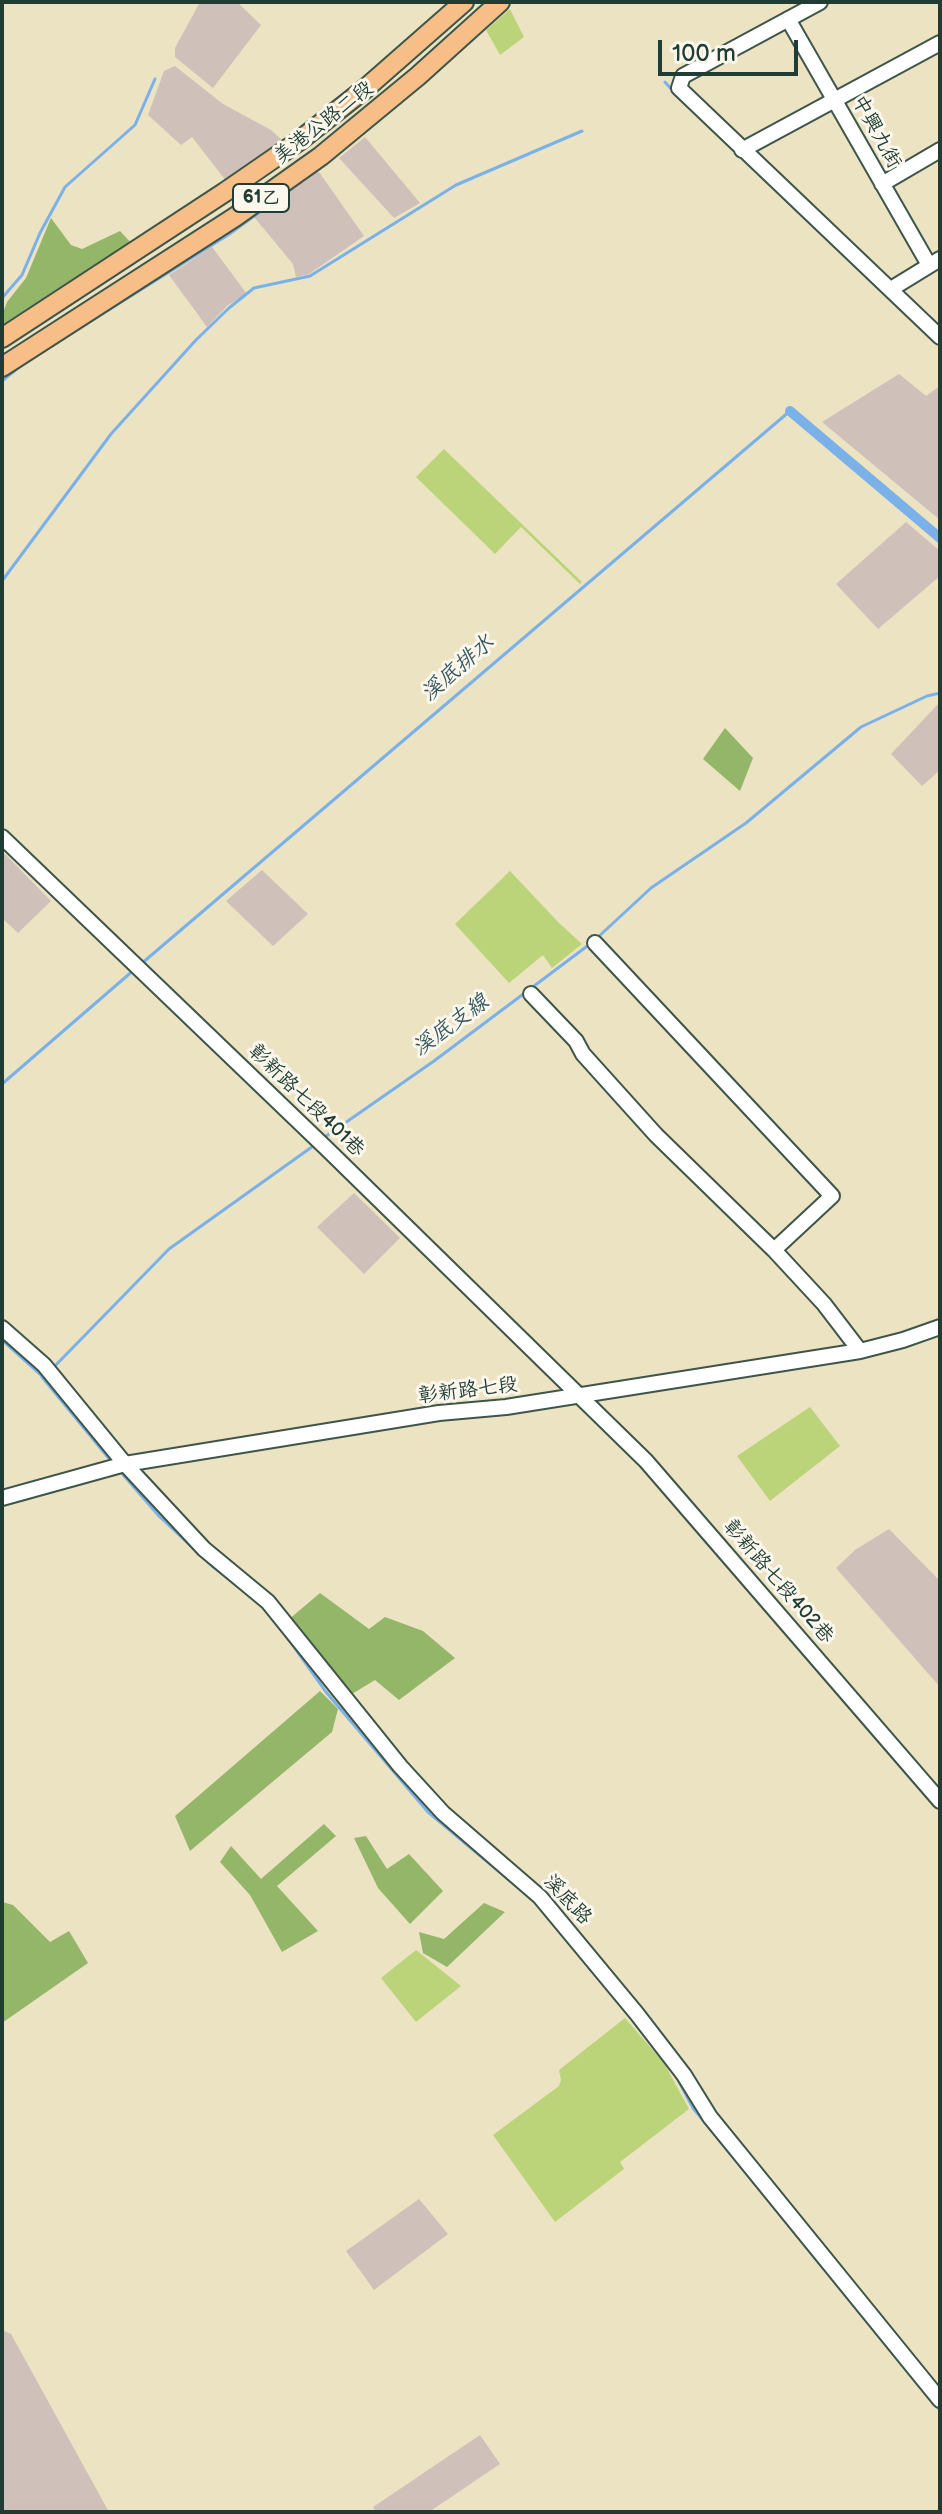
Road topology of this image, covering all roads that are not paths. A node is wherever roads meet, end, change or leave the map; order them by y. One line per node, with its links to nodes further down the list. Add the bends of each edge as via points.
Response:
1 (464, 2): 13 (main road, 美港公路二段 / 61乙, via 299,141)
2 (500, 2): 14 (main road, 美港公路二段 / 61乙, via 321,156)
3 (820, 2): 4 (street)
4 (788, 19): 6 (street, 中興九街); 7 (street, via 683,76 679,88 686,97)
5 (940, 43): 6 (street)
6 (835, 98): 7 (street); 9 (street, 中興九街)
7 (742, 150): 11 (street)
8 (940, 150): 9 (street)
9 (882, 184): 10 (street, 中興九街)
10 (934, 262): 11 (street)
11 (891, 289): 12 (street)
12 (940, 337)
13 (2, 338)
14 (2, 367)
15 (2, 837): 22 (street, 彰新路七段401巷)
16 (595, 943): 18 (street, via 832,1196)
17 (531, 994): 18 (street, via 656,1135)
18 (774, 1250): 21 (street)
19 (940, 1327): 21 (street, 彰新路七段)
20 (2, 1328): 23 (street, 溪底路, via 44,1365)
21 (860, 1351): 22 (street, 彰新路七段)
22 (580, 1395): 23 (street, 彰新路七段); 25 (street, 彰新路七段402巷, via 684,1503)
23 (125, 1464): 24 (street, 彰新路七段); 26 (street, 溪底路, via 204,1549 268,1602 443,1813 540,1897)
24 (2, 1498)
25 (940, 1801)
26 (940, 2400)

